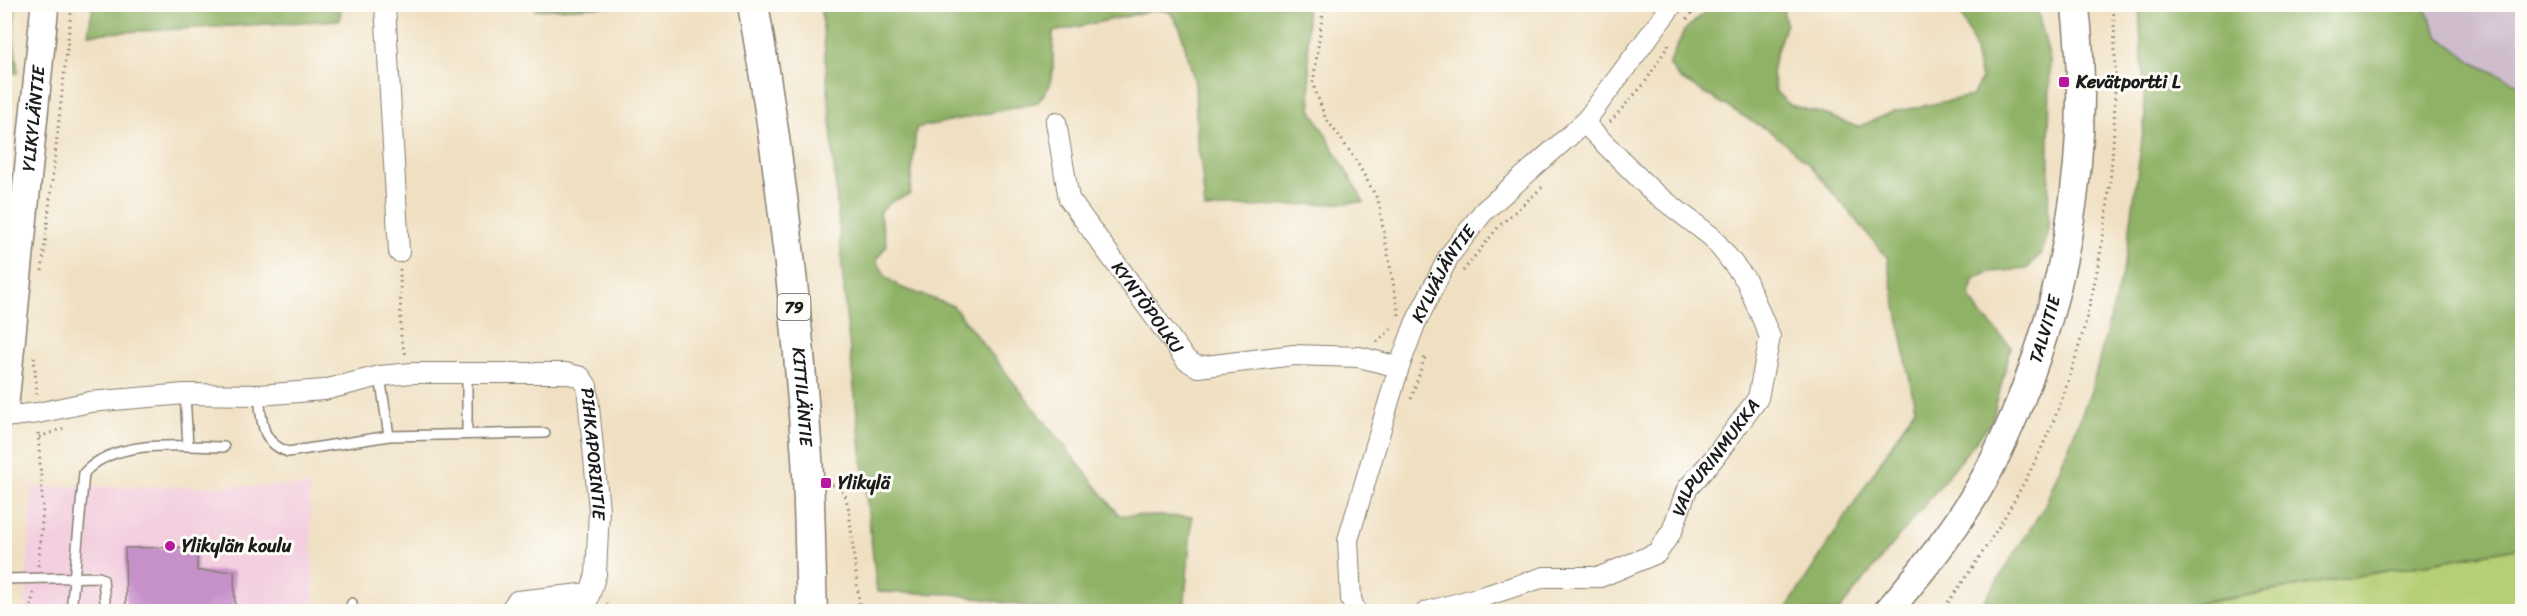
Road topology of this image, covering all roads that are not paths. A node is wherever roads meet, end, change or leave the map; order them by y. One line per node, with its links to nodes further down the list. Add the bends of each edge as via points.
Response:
1 (45, 4): 14 (street, YLIKYLÄNTIE)
2 (385, 4): 8 (street)
3 (753, 4): 24 (main road, KITTILÄNTIE / 79, via 768,92 798,345)
4 (1673, 4): 7 (street, KYLVÄJÄNTIE)
5 (2075, 4): 30 (street, TALVITIE, via 2079,90 2074,200 2041,348 1996,457 1970,502)
6 (1056, 122): 9 (street, KYNTÖPOLKU, via 1069,199 1186,360 1198,367 1294,355 1359,357)
7 (1584, 123): 9 (street, KYLVÄJÄNTIE, via 1484,211 1449,256 1415,324); 29 (street, VALPURINMUKKA, via 1652,190 1713,237 1746,280 1770,337 1758,398 1687,489 1672,531 1657,553 1600,577 1544,577)
8 (399, 252)
9 (1399, 367): 28 (street, KYLVÄJÄNTIE, via 1348,540 1351,599)
10 (467, 374): 11 (street, PIHKAPORINTIE); 17 (lane); 23 (street, PIHKAPORINTIE, via 565,373 581,377 587,386 599,510 596,574)
11 (380, 376): 13 (street, PIHKAPORINTIE, via 324,390); 18 (lane)
12 (185, 394): 13 (street, PIHKAPORINTIE); 15 (street, PIHKAPORINTIE, via 90,402); 19 (lane)
13 (259, 395): 18 (lane, via 263,426 275,448 288,452)
14 (4, 413)
15 (4, 417)
16 (545, 433): 17 (lane)
17 (467, 434): 18 (lane)
18 (389, 436)
19 (188, 446): 20 (lane); 21 (lane, via 126,449 95,461 84,473)
20 (224, 447)
21 (76, 576): 22 (lane); 25 (lane); 26 (lane, via 103,579)
22 (4, 579)
23 (589, 598): 27 (street, via 517,601)
24 (820, 611)
25 (71, 612)
26 (106, 612)
27 (509, 612)
28 (1356, 612)
29 (1426, 612)
30 (1887, 612)

